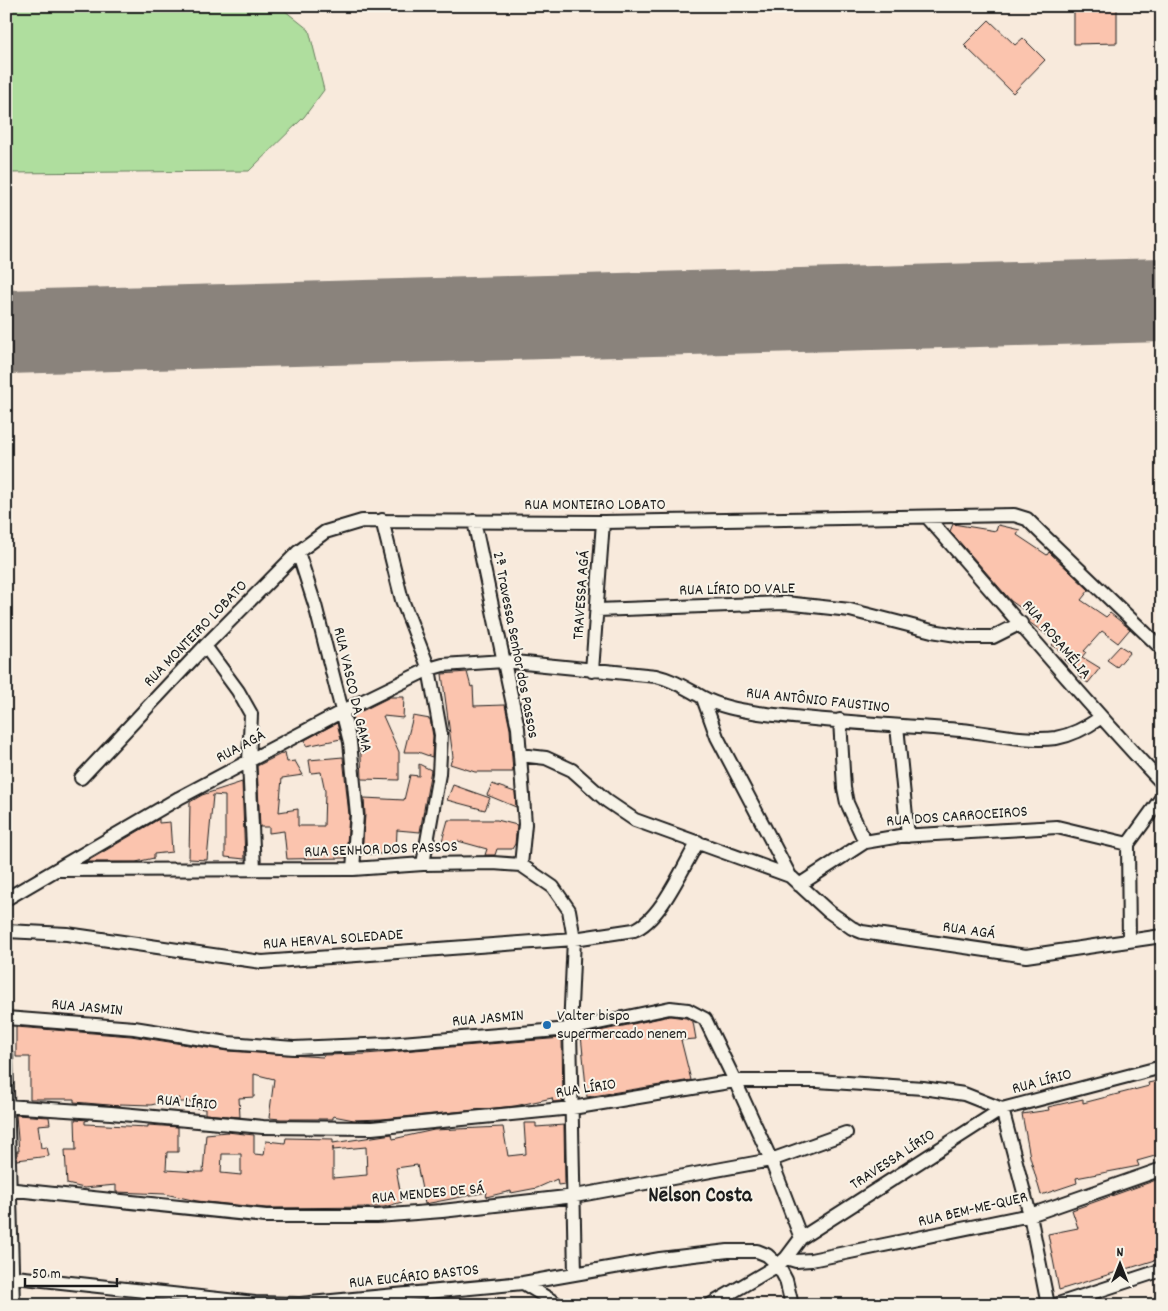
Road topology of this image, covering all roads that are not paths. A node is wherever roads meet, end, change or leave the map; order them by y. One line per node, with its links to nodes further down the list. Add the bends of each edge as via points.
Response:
1 (927, 517): 4 (street, RUA MONTEIRO LOBATO); 7 (street, RUA ROSAMÉLIA); 9 (street, RUA MONTEIRO LOBATO, via 1014,515 1027,520)
2 (382, 520): 3 (street, RUA MONTEIRO LOBATO); 5 (street, RUA MONTEIRO LOBATO, via 362,521 325,532); 11 (street, via 402,600)
3 (474, 521): 4 (street, RUA MONTEIRO LOBATO); 10 (street, 2ª Travessa Senhor dos Passos)
4 (603, 522): 6 (street, TRAVESSA AGÁ)
5 (298, 552): 8 (street, RUA MONTEIRO LOBATO); 14 (street, RUA VASCO DA GAMA)
6 (597, 610): 7 (street, RUA LÍRIO DO VALE, via 785,603 850,610 969,637 993,637); 12 (street, TRAVESSA AGÁ)
7 (1021, 623): 15 (street, RUA ROSAMÉLIA)
8 (205, 646): 19 (street, via 251,714); 20 (street, RUA MONTEIRO LOBATO)
9 (1162, 649)
10 (504, 661): 11 (street, RUA AGÁ); 12 (street, RUA ANTÔNIO FAUSTINO); 18 (street, 2ª Travessa Senhor dos Passos, via 518,728)
11 (429, 669): 14 (street, RUA AGÁ); 27 (street, via 441,736 439,774)
12 (592, 671): 13 (street, RUA ANTÔNIO FAUSTINO, via 670,679)
13 (703, 698): 16 (street, RUA ANTÔNIO FAUSTINO, via 759,713); 32 (street, RUA AGÁ, via 716,737)
14 (343, 711): 19 (street, RUA AGÁ); 30 (street, RUA VASCO DA GAMA, via 356,794)
15 (1100, 718): 17 (street, RUA ANTÔNIO FAUSTINO, via 1084,730 1055,738 1014,738 973,731); 21 (street, RUA ROSAMÉLIA)
16 (840, 720): 17 (street, RUA ANTÔNIO FAUSTINO); 25 (street, via 847,803)
17 (896, 726): 23 (street)
18 (520, 755): 24 (street, RUA AGÁ, via 559,763 635,820); 28 (street, 2ª Travessa Senhor dos Passos, via 525,824)
19 (249, 762): 29 (street); 31 (street, RUA AGÁ, via 179,798)
20 (81, 778)
21 (1162, 782)
22 (1162, 798): 26 (street)
23 (908, 836): 25 (street, RUA DOS CARROCEIROS); 26 (street, RUA DOS CARROCEIROS, via 1058,827)
24 (698, 842): 32 (street, RUA AGÁ); 36 (street, RUA HERVAL SOLEDADE, via 658,910 644,927)
25 (865, 842): 32 (street, RUA DOS CARROCEIROS)
26 (1128, 844): 37 (street)
27 (423, 864): 28 (street, RUA SENHOR DOS PASSOS); 30 (street, RUA SENHOR DOS PASSOS)
28 (521, 865): 36 (street, via 560,893 569,910)
29 (254, 869): 30 (street, RUA SENHOR DOS PASSOS); 31 (street, RUA SENHOR DOS PASSOS)
30 (353, 869)
31 (56, 870): 33 (street, RUA AGÁ)
32 (795, 881): 37 (street, RUA AGÁ, via 852,928 875,936 1026,956)
33 (6, 899)
34 (6, 931): 36 (street, RUA HERVAL SOLEDADE, via 67,934 262,962)
35 (1162, 936): 37 (street, RUA AGÁ)
36 (574, 939): 39 (street)
37 (1129, 941)
38 (6, 1018): 39 (street, RUA JASMIN, via 134,1028 228,1043 294,1048 389,1044)
39 (570, 1029): 42 (street, RUA JASMIN, via 670,1008 688,1010 705,1019); 44 (street)
40 (6, 1055): 43 (street)
41 (1162, 1067): 45 (street, RUA LÍRIO)
42 (736, 1081): 44 (street, RUA LÍRIO); 45 (street, RUA LÍRIO, via 817,1081 923,1088 964,1094); 47 (street, RUA JASMIN)
43 (7, 1106): 44 (street, RUA LÍRIO, via 312,1129 372,1128); 49 (street)
44 (572, 1108): 50 (street)
45 (1002, 1109): 51 (street); 52 (street, TRAVESSA LÍRIO)
46 (846, 1133): 47 (street, RUA MENDES DE SÁ)
47 (771, 1160): 50 (street, RUA MENDES DE SÁ); 52 (street, RUA JASMIN)
48 (1162, 1169): 51 (street, RUA BEM-ME-QUER)
49 (8, 1189): 50 (street, RUA MENDES DE SÁ, via 266,1216 312,1217 442,1212); 56 (street)
50 (575, 1196): 55 (street)
51 (1030, 1215): 53 (street, RUA BEM-ME-QUER, via 811,1260); 62 (street)
52 (801, 1238): 53 (street)
53 (782, 1262): 55 (street, RUA EUCÁRIO BASTOS, via 757,1251 728,1251); 60 (street); 61 (street)
54 (1162, 1270): 63 (street)
55 (575, 1274): 57 (street, RUA EUCÁRIO BASTOS)
56 (9, 1276): 57 (street, RUA EUCÁRIO BASTOS, via 217,1299 300,1304); 58 (street)
57 (523, 1283): 59 (street)
58 (12, 1305)
59 (559, 1305)
60 (710, 1305)
61 (792, 1305)
62 (1048, 1305)
63 (1055, 1305)

